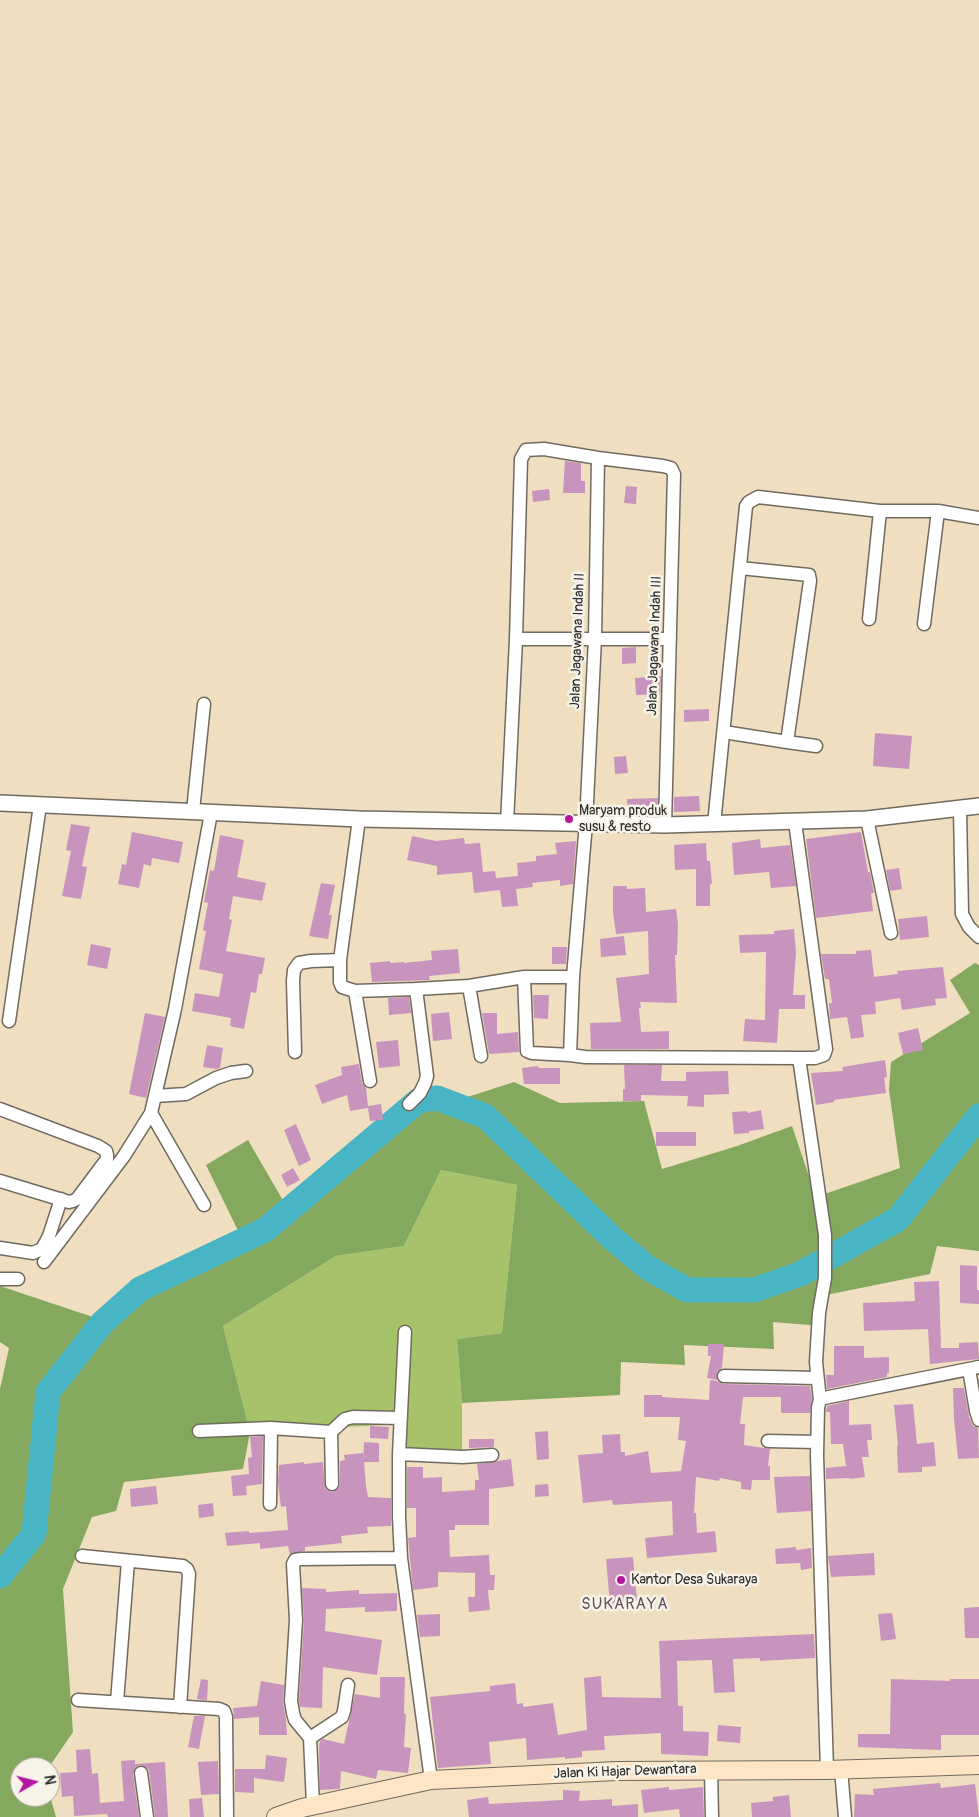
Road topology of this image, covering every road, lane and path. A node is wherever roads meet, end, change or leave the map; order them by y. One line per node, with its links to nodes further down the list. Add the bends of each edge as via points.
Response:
1 (598, 458): 8 (street, Jalan Jagawana Indah II); 9 (street, via 544,449 526,450 521,459); 10 (street, Jalan Jagawana Indah III, via 671,468 674,474)
2 (880, 511): 3 (street); 5 (street, via 758,497 746,506); 6 (street)
3 (938, 511): 4 (street); 7 (street)
4 (979, 518)
5 (740, 568): 12 (street); 13 (street, via 810,577)
6 (868, 620)
7 (924, 624)
8 (595, 638): 9 (street); 10 (street); 25 (street, Jalan Jagawana Indah II)
9 (516, 639): 23 (street)
10 (670, 639): 27 (street, Jalan Jagawana Indah III)
11 (204, 704): 19 (street)
12 (724, 732): 13 (street); 26 (street)
13 (787, 742): 14 (street)
14 (816, 746)
15 (0, 803): 16 (street)
16 (40, 805): 19 (street); 36 (street)
17 (979, 806): 18 (street)
18 (960, 810): 22 (street); 29 (street, via 962,914)
19 (193, 811): 20 (street)
20 (211, 813): 21 (street); 43 (street, via 175,1009)
21 (360, 819): 23 (street); 30 (street)
22 (867, 819): 24 (street); 28 (street)
23 (507, 822): 25 (street)
24 (795, 822): 26 (street); 40 (street, via 826,1049 820,1057)
25 (586, 824): 27 (street); 32 (street, Jalan Jagawana Indah II)
26 (714, 824): 27 (street)
27 (665, 825)
28 (891, 933)
29 (979, 937)
30 (340, 960): 35 (street, via 340,982 346,989); 37 (street, via 299,963 294,970)
31 (524, 977): 32 (street); 33 (street); 38 (street, via 527,1051)
32 (573, 977): 38 (street, Jalan Jagawana Indah II)
33 (469, 986): 34 (street); 39 (street)
34 (416, 989): 35 (street); 44 (street, via 427,1076 423,1088)
35 (355, 991): 42 (street)
36 (10, 1021)
37 (295, 1052)
38 (570, 1055): 40 (street)
39 (481, 1056)
40 (799, 1058): 57 (street, via 825,1235)
41 (246, 1071): 43 (street, via 216,1078 186,1094)
42 (370, 1081)
43 (155, 1096): 46 (street)
44 (409, 1104)
45 (0, 1109): 48 (street, via 106,1151 107,1159 78,1199 69,1202)
46 (152, 1113): 49 (street); 51 (street, via 124,1156)
47 (0, 1181): 48 (street)
48 (61, 1199): 50 (street, via 42,1249 34,1253)
49 (204, 1205)
50 (0, 1248)
51 (44, 1262)
52 (0, 1278): 53 (street)
53 (18, 1279)
54 (405, 1332): 59 (street)
55 (974, 1368): 58 (street); 60 (street)
56 (724, 1376): 57 (street)
57 (817, 1378): 58 (street)
58 (820, 1400): 65 (street)
59 (401, 1418): 63 (street, via 353,1417 345,1419); 66 (street)
60 (979, 1420)
61 (271, 1428): 62 (street); 63 (street); 69 (street)
62 (199, 1431)
63 (331, 1432): 68 (street)
64 (768, 1441): 65 (street)
65 (817, 1442): 80 (street)
66 (399, 1454): 67 (street); 71 (street)
67 (492, 1455)
68 (332, 1484)
69 (270, 1504)
70 (82, 1556): 72 (street)
71 (401, 1558): 77 (street, via 295,1560 296,1620 291,1701 295,1720); 82 (street)
72 (128, 1561): 75 (street); 76 (street, via 183,1566 189,1574)
73 (348, 1685): 77 (street, via 342,1717)
74 (78, 1700): 75 (street)
75 (117, 1702): 76 (street)
76 (180, 1707): 85 (street, via 224,1711)
77 (310, 1738): 83 (street)
78 (979, 1765): 80 (main road, Jalan Ki Hajar Dewantara)
79 (711, 1770): 80 (main road, Jalan Ki Hajar Dewantara); 82 (main road, Jalan Ki Hajar Dewantara); 87 (street)
80 (834, 1770): 88 (street)
81 (141, 1773): 84 (street)
82 (431, 1780): 83 (main road, Jalan Ki Hajar Dewantara)
83 (306, 1810): 86 (main road, Jalan Ki Hajar Dewantara)
84 (146, 1817)
85 (227, 1817)
86 (276, 1817)
87 (712, 1817)
88 (845, 1817)

